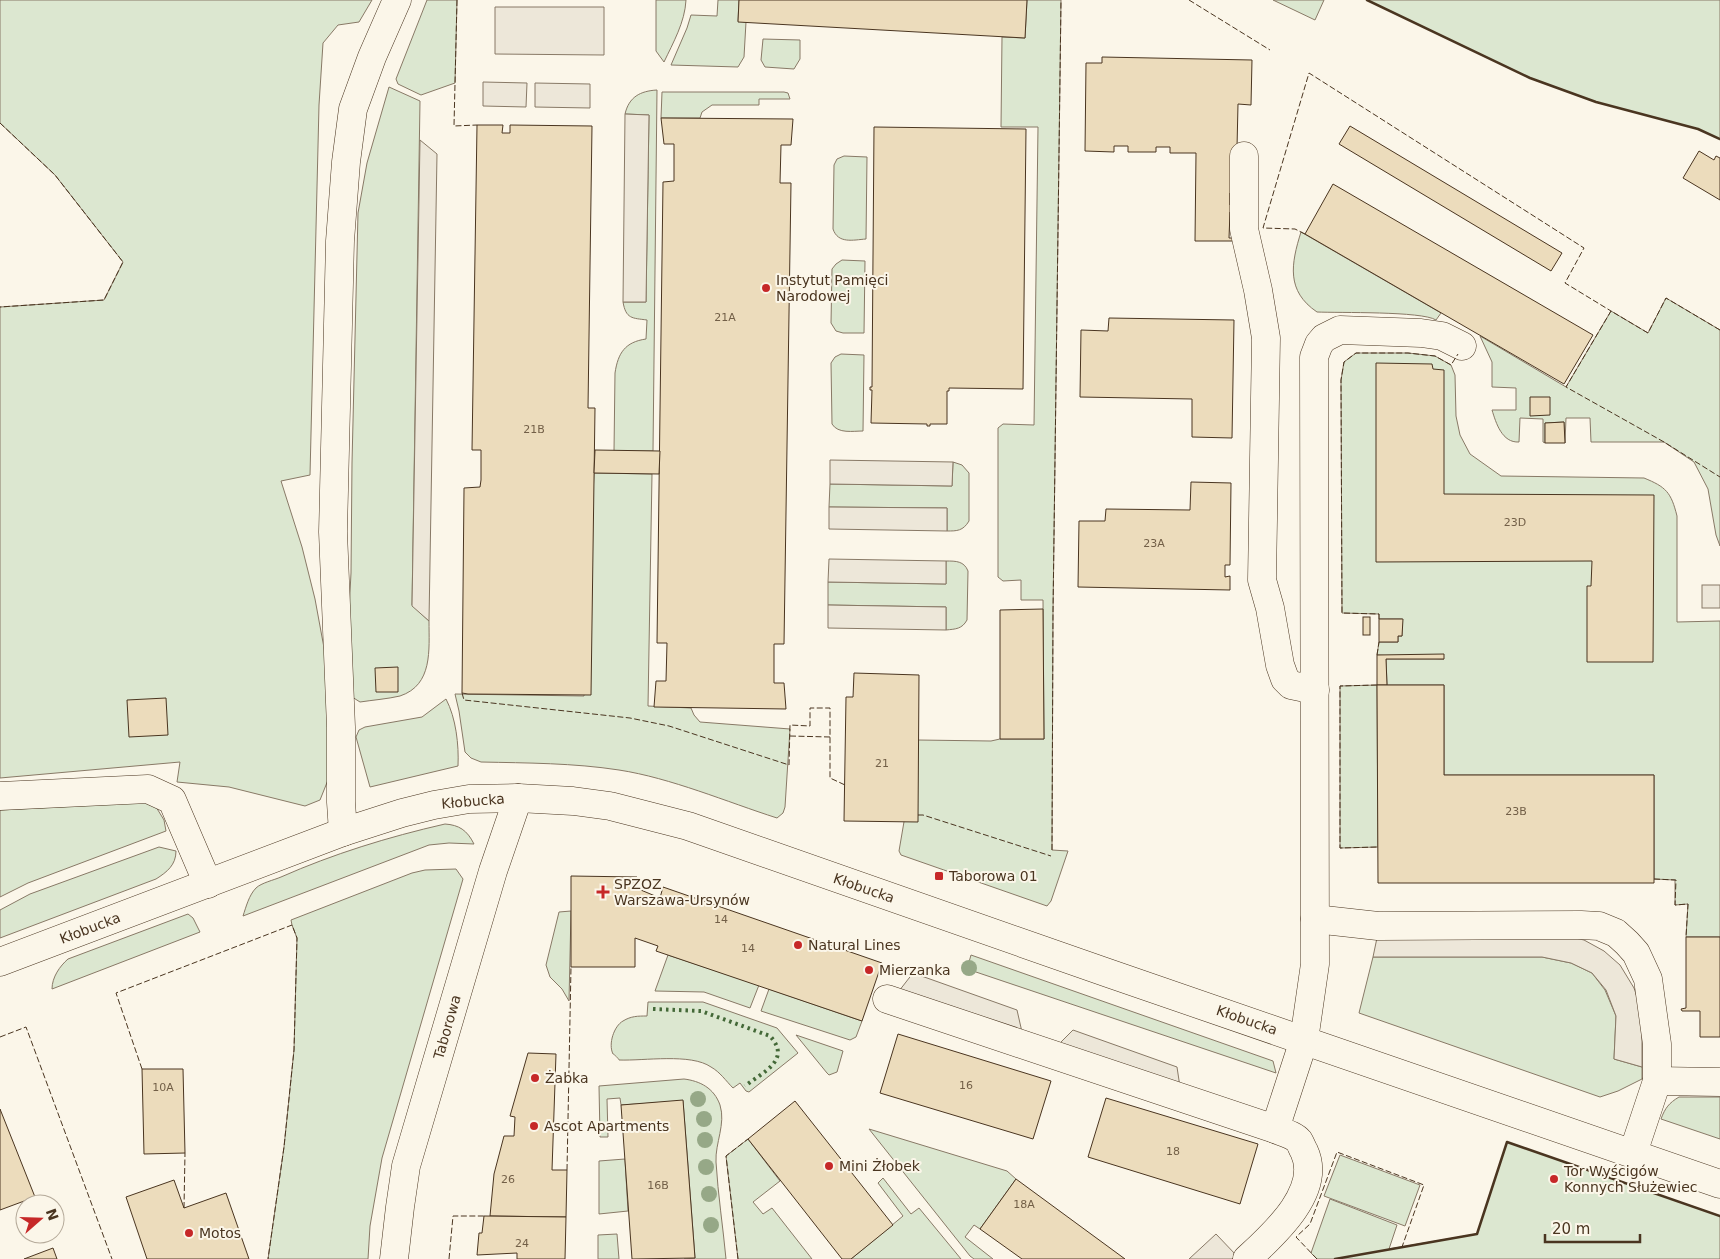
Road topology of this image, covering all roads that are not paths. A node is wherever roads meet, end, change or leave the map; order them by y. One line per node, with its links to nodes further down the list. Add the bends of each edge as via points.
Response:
1 (397, 0): 7 (street, via 353,109 340,241 333,532)
2 (1244, 156): 4 (street, via 1244,229 1266,338 1262,580 1285,679 1291,685)
3 (1462, 346): 4 (street, via 1442,336 1422,332 1340,330 1319,344 1314,357)
4 (1315, 690): 9 (street)
5 (0, 796): 8 (street, via 148,789 172,800)
6 (518, 798): 7 (street, Kłobucka, via 434,805); 12 (street, Kłobucka, via 610,806 688,826); 18 (street, Taborowa, via 493,871 406,1166)
7 (343, 832): 8 (street, Kłobucka)
8 (208, 884): 10 (street, Kłobucka)
9 (1316, 919): 12 (street, via 1315,964); 13 (street, via 1378,926 1581,925 1599,926 1616,933 1636,953 1648,979 1657,1044)
10 (0, 962)
11 (887, 999): 15 (street)
12 (1304, 1040): 15 (street); 16 (street, Kłobucka)
13 (1658, 1081): 14 (street); 16 (street)
14 (1720, 1082)
15 (1275, 1128): 19 (street, via 1298,1140 1308,1160 1307,1181 1298,1202 1276,1232)
16 (1633, 1153): 17 (street, Kłobucka)
17 (1720, 1184)
18 (394, 1259)
19 (1247, 1259)

